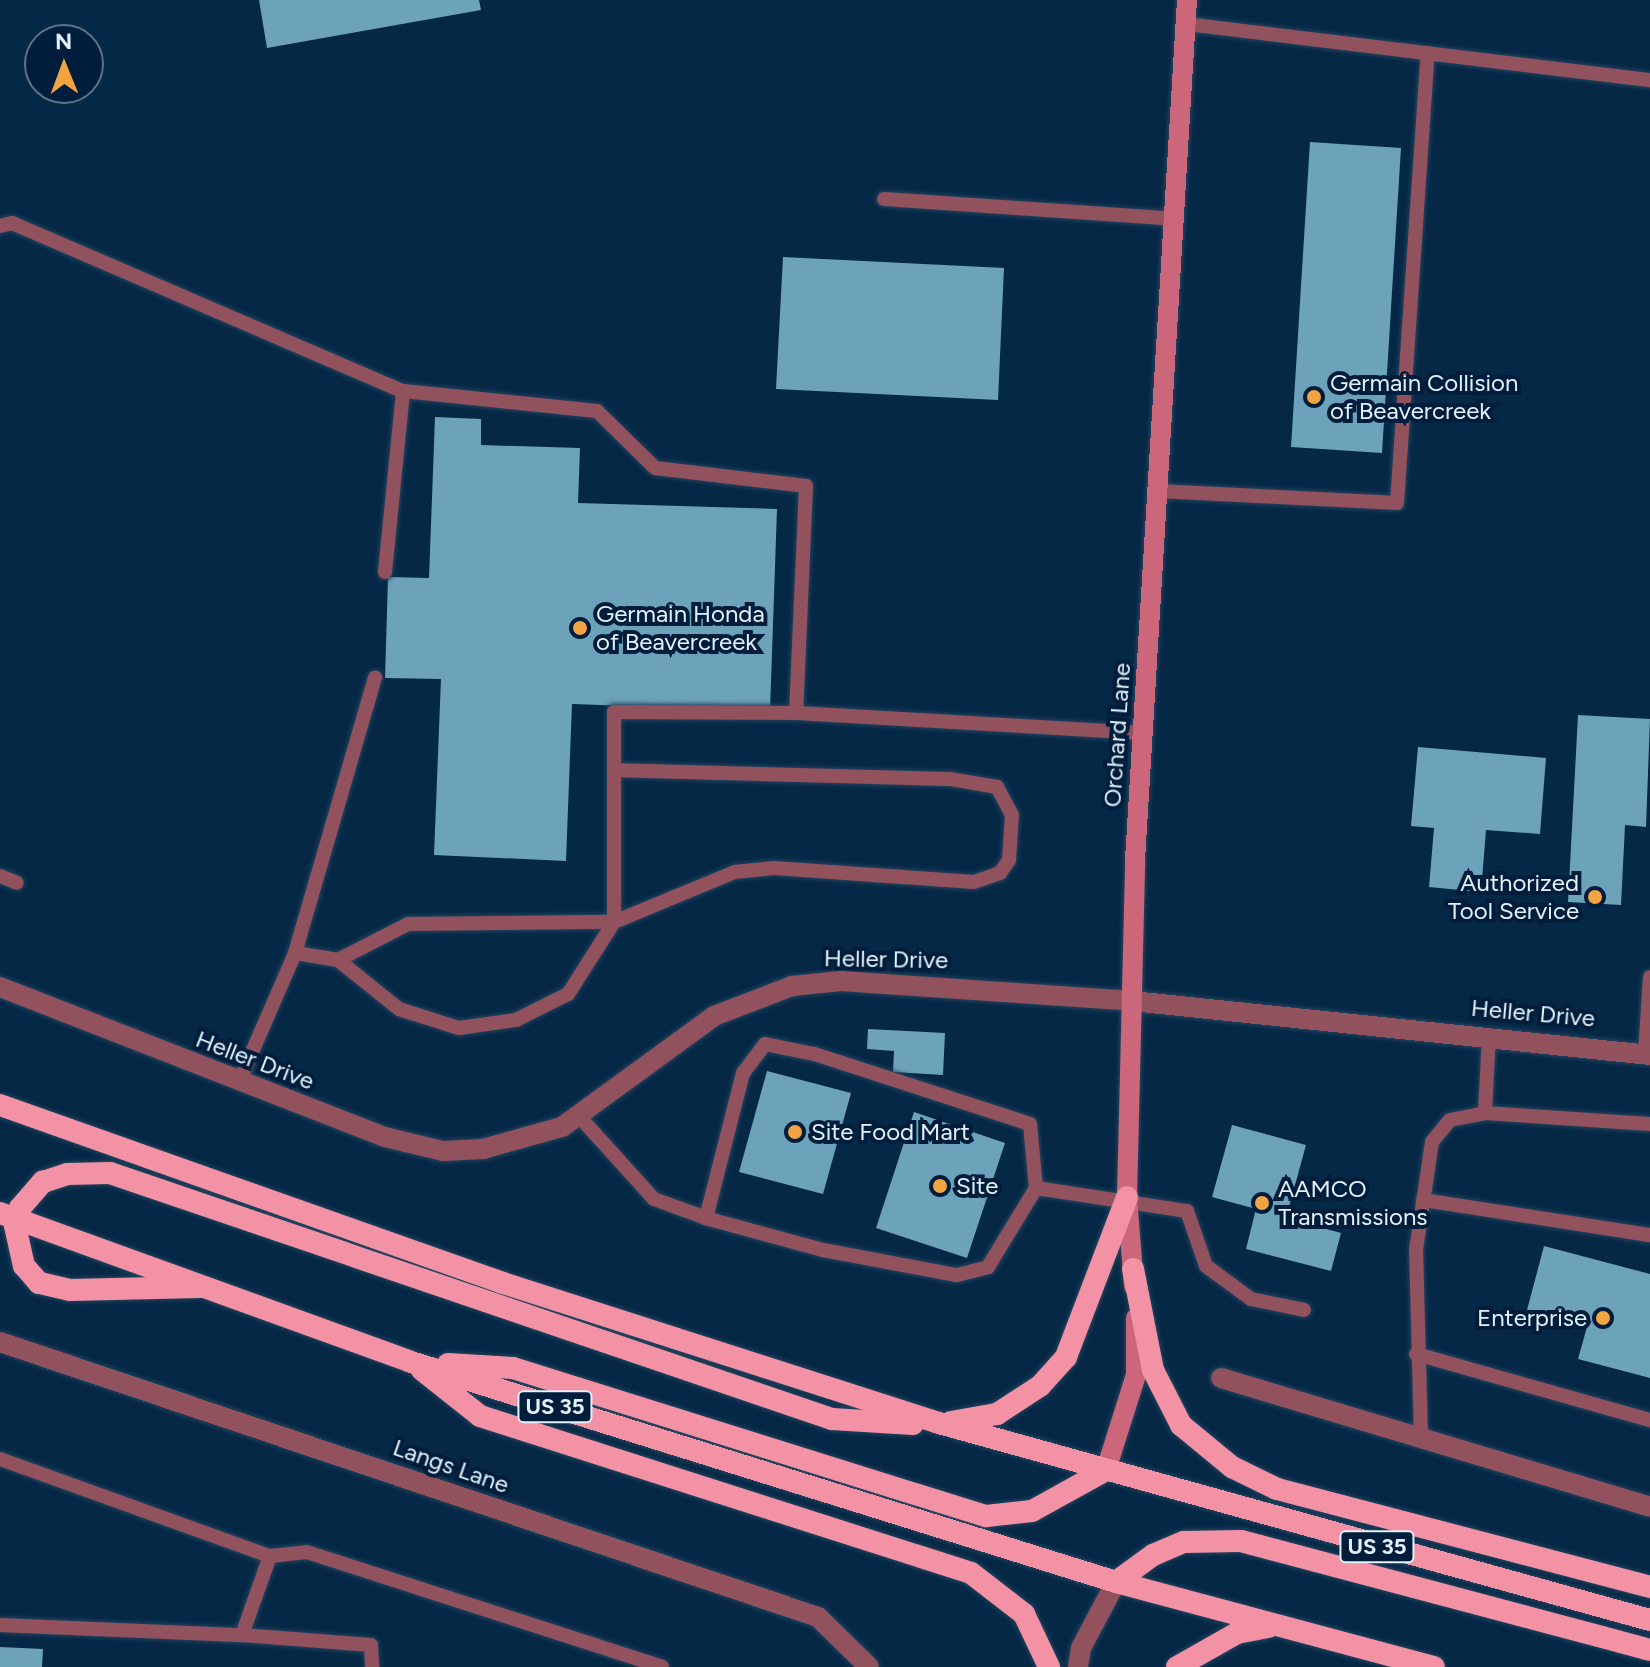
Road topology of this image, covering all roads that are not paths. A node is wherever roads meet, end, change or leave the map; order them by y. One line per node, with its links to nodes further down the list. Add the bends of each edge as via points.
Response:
1 (1187, 0): 2 (main road, Orchard Lane)
2 (1186, 24): 3 (lane); 6 (main road, Orchard Lane)
3 (1428, 53): 4 (lane); 9 (lane, via 1397,503)
4 (1650, 80)
5 (884, 199): 6 (lane)
6 (1175, 219): 9 (main road, Orchard Lane)
7 (0, 226): 8 (lane, via 12,223)
8 (403, 391): 10 (lane); 12 (lane, via 597,411 655,468 806,486)
9 (1160, 491): 13 (main road, Orchard Lane)
10 (385, 572)
11 (375, 677): 18 (lane)
12 (796, 713): 13 (lane); 14 (lane, via 614,712)
13 (1144, 733): 22 (main road, Orchard Lane)
14 (616, 770): 17 (lane); 17 (lane, via 950,779 997,787 1012,815 1009,860 1000,873 974,882 774,868 735,872)
15 (0, 876): 16 (lane)
16 (17, 883)
17 (614, 922): 19 (lane, via 408,924); 19 (lane, via 568,994 516,1020 459,1028 399,1009)
18 (295, 953): 19 (lane); 25 (lane)
19 (338, 960)
20 (1650, 977): 24 (lane)
21 (0, 987): 25 (street, Heller Drive)
22 (1132, 1001): 23 (street, Heller Drive); 28 (street, Heller Drive, via 841,981 792,986 714,1016); 31 (main road, Orchard Lane)
23 (1489, 1035): 24 (street, Heller Drive); 27 (lane)
24 (1648, 1054)
25 (239, 1082): 28 (street, Heller Drive, via 385,1137 443,1151 530,1139)
26 (0, 1105): 44 (highway, US 35, via 503,1283)
27 (1485, 1113): 29 (lane); 32 (lane, via 1450,1120 1432,1142)
28 (578, 1115): 34 (lane, via 654,1199)
29 (1650, 1124)
30 (1036, 1188): 31 (lane); 34 (lane, via 988,1267 957,1275 823,1250); 34 (lane, via 1030,1124 814,1054 765,1044 752,1055)
31 (1127, 1197): 36 (main road, Orchard Lane); 38 (lane, via 1187,1211 1206,1266 1251,1299); 44 (highway, via 1066,1357 1040,1386 997,1414)
32 (1423, 1200): 35 (lane); 40 (lane, via 1416,1250)
33 (8, 1216): 37 (highway, US 35); 37 (highway, via 24,1266 39,1283 70,1290); 44 (highway, via 43,1182 67,1174 110,1173 832,1419)
34 (706, 1218)
35 (1650, 1235)
36 (1133, 1269): 47 (main road, Orchard Lane, via 1136,1375); 51 (highway, via 1153,1370 1181,1425 1232,1467 1277,1489)
37 (199, 1287): 41 (highway, US 35)
38 (1304, 1310)
39 (0, 1342): 59 (street, Langs Lane, via 818,1617)
40 (1416, 1354): 43 (lane); 45 (lane)
41 (411, 1362): 47 (highway, via 513,1368 986,1516 1032,1511); 50 (highway, US 35); 60 (highway, via 480,1416 971,1573 1024,1614)
42 (1221, 1378): 45 (street)
43 (1650, 1420)
44 (939, 1423): 47 (highway, US 35)
45 (1421, 1438): 48 (street)
46 (0, 1459): 49 (lane)
47 (1106, 1470): 52 (highway, US 35)
48 (1650, 1507)
49 (270, 1556): 55 (lane); 58 (lane, via 307,1552)
50 (1116, 1582): 54 (highway, US 35); 56 (highway, via 1153,1555 1184,1542 1241,1541); 61 (street, via 1081,1648)
51 (1650, 1587)
52 (1650, 1620)
53 (0, 1625): 55 (lane)
54 (1278, 1625): 62 (highway, via 1237,1633); 63 (highway, US 35)
55 (242, 1635): 57 (lane, via 371,1645)
56 (1650, 1650)
57 (372, 1667)
58 (662, 1667)
59 (869, 1667)
60 (1049, 1667)
61 (1078, 1667)
62 (1177, 1667)
63 (1434, 1667)

